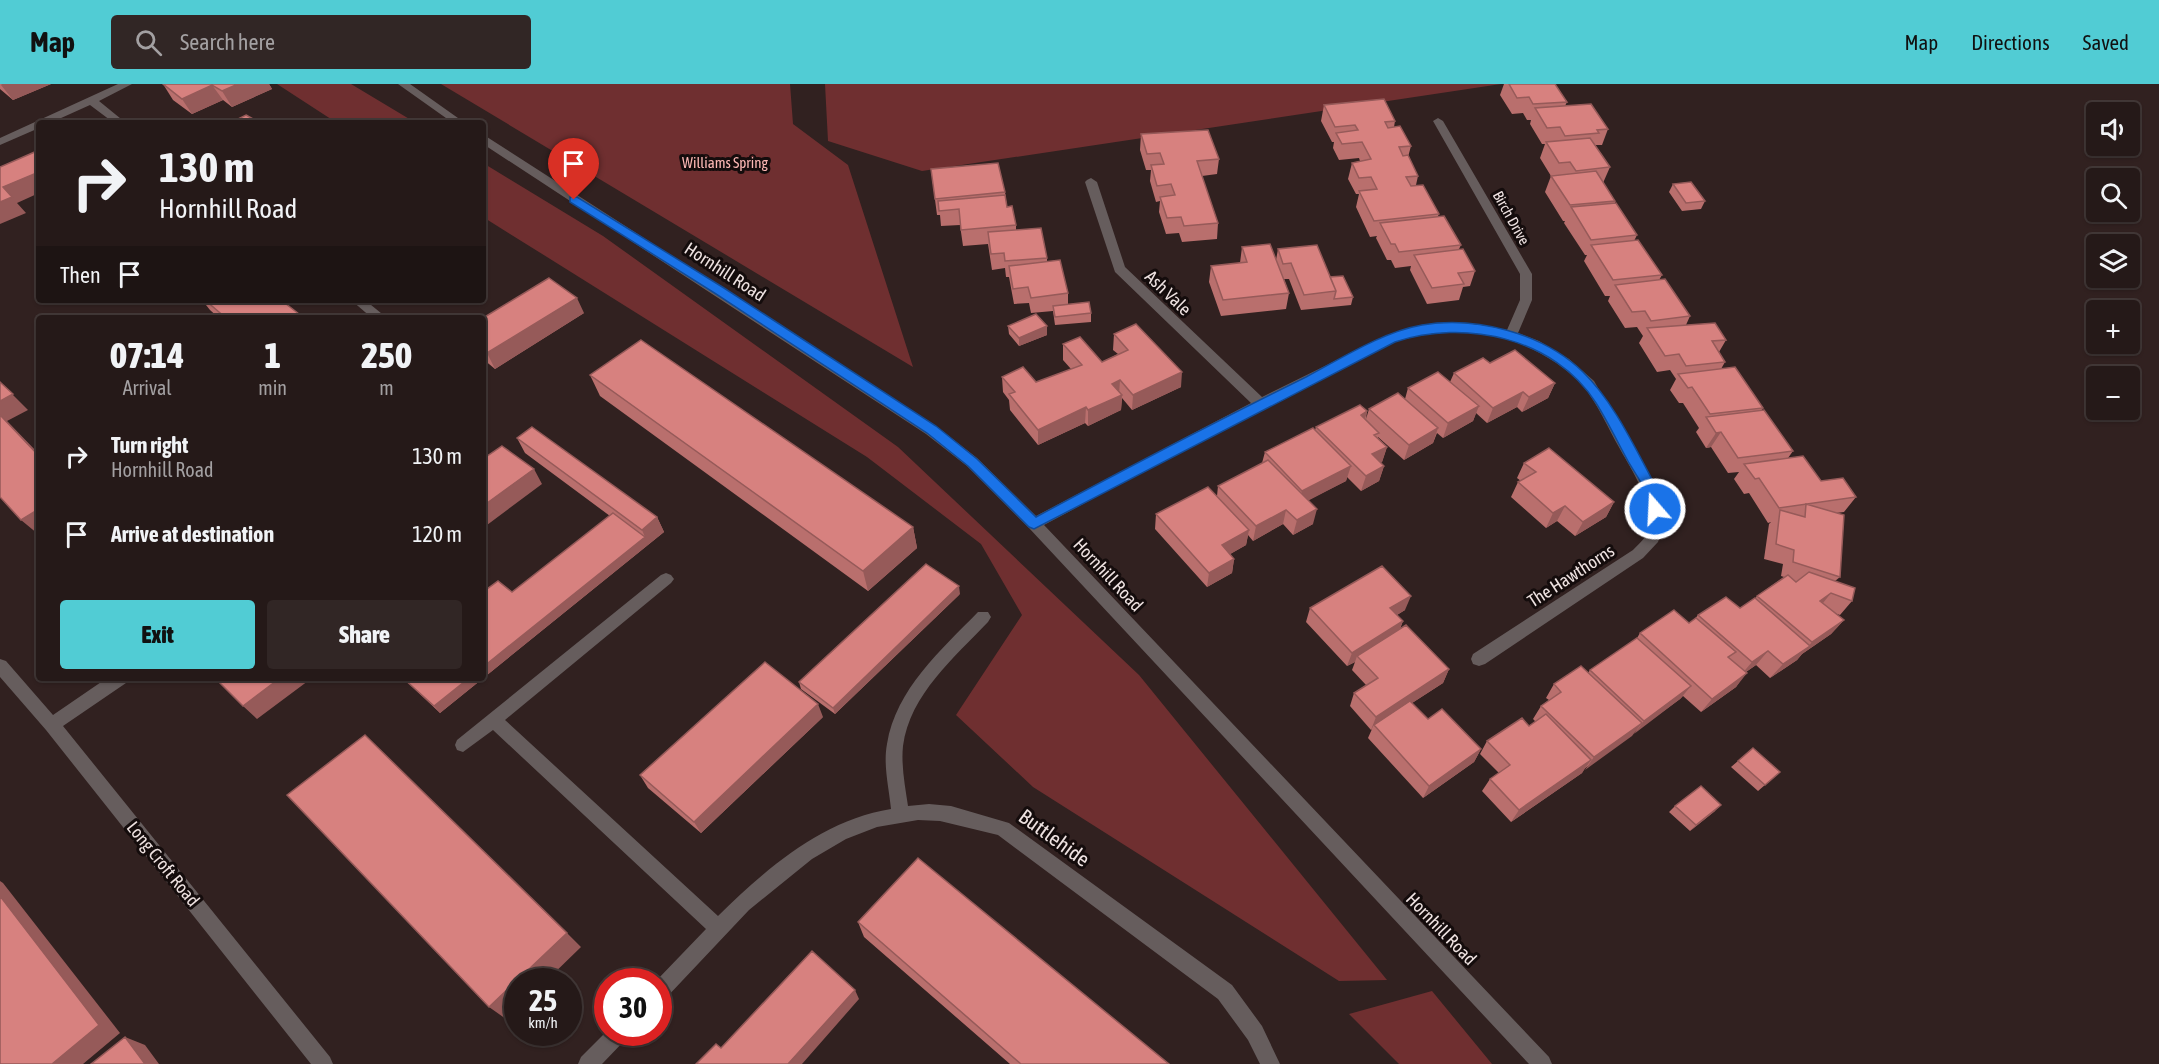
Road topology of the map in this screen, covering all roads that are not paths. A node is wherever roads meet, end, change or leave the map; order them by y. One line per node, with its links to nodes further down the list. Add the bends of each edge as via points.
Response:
1 (127, 84): 3 (street)
2 (402, 84): 6 (street)
3 (91, 100): 4 (street); 5 (street)
4 (48, 120)
5 (117, 120)
6 (456, 120)
7 (1438, 121): 14 (street, Birch Drive, via 1526,274 1526,300)
8 (36, 126): 10 (street)
9 (486, 141): 16 (street, Hornhill Road, via 931,430 972,462)
10 (0, 142)
11 (1091, 182): 15 (street, Ash Vale, via 1119,269)
12 (361, 303): 13 (street)
13 (377, 315)
14 (1511, 335): 15 (street, The Hawthorns, via 1463,327 1407,333); 19 (street, The Hawthorns, via 1547,351 1589,384 1653,494 1656,527 1653,538 1638,554)
15 (1260, 404): 16 (street, The Hawthorns)
16 (1034, 524): 32 (street, Hornhill Road)
17 (666, 579): 22 (street)
18 (983, 617): 25 (street, via 929,674 907,706 895,746)
19 (1479, 659)
20 (0, 666): 23 (street, Long Croft Road)
21 (116, 681): 23 (street)
22 (493, 718): 24 (street); 26 (street)
23 (52, 725): 29 (street, Long Croft Road)
24 (463, 745)
25 (900, 815): 26 (street, Buttlehide, via 846,828 805,851); 31 (street, Buttlehide, via 920,812 964,817 1003,829 1225,992 1255,1033)
26 (720, 930): 27 (street, Buttlehide)
27 (672, 978)
28 (606, 1046): 30 (street)
29 (323, 1064)
30 (588, 1064)
31 (1270, 1064)
32 (1542, 1064)

